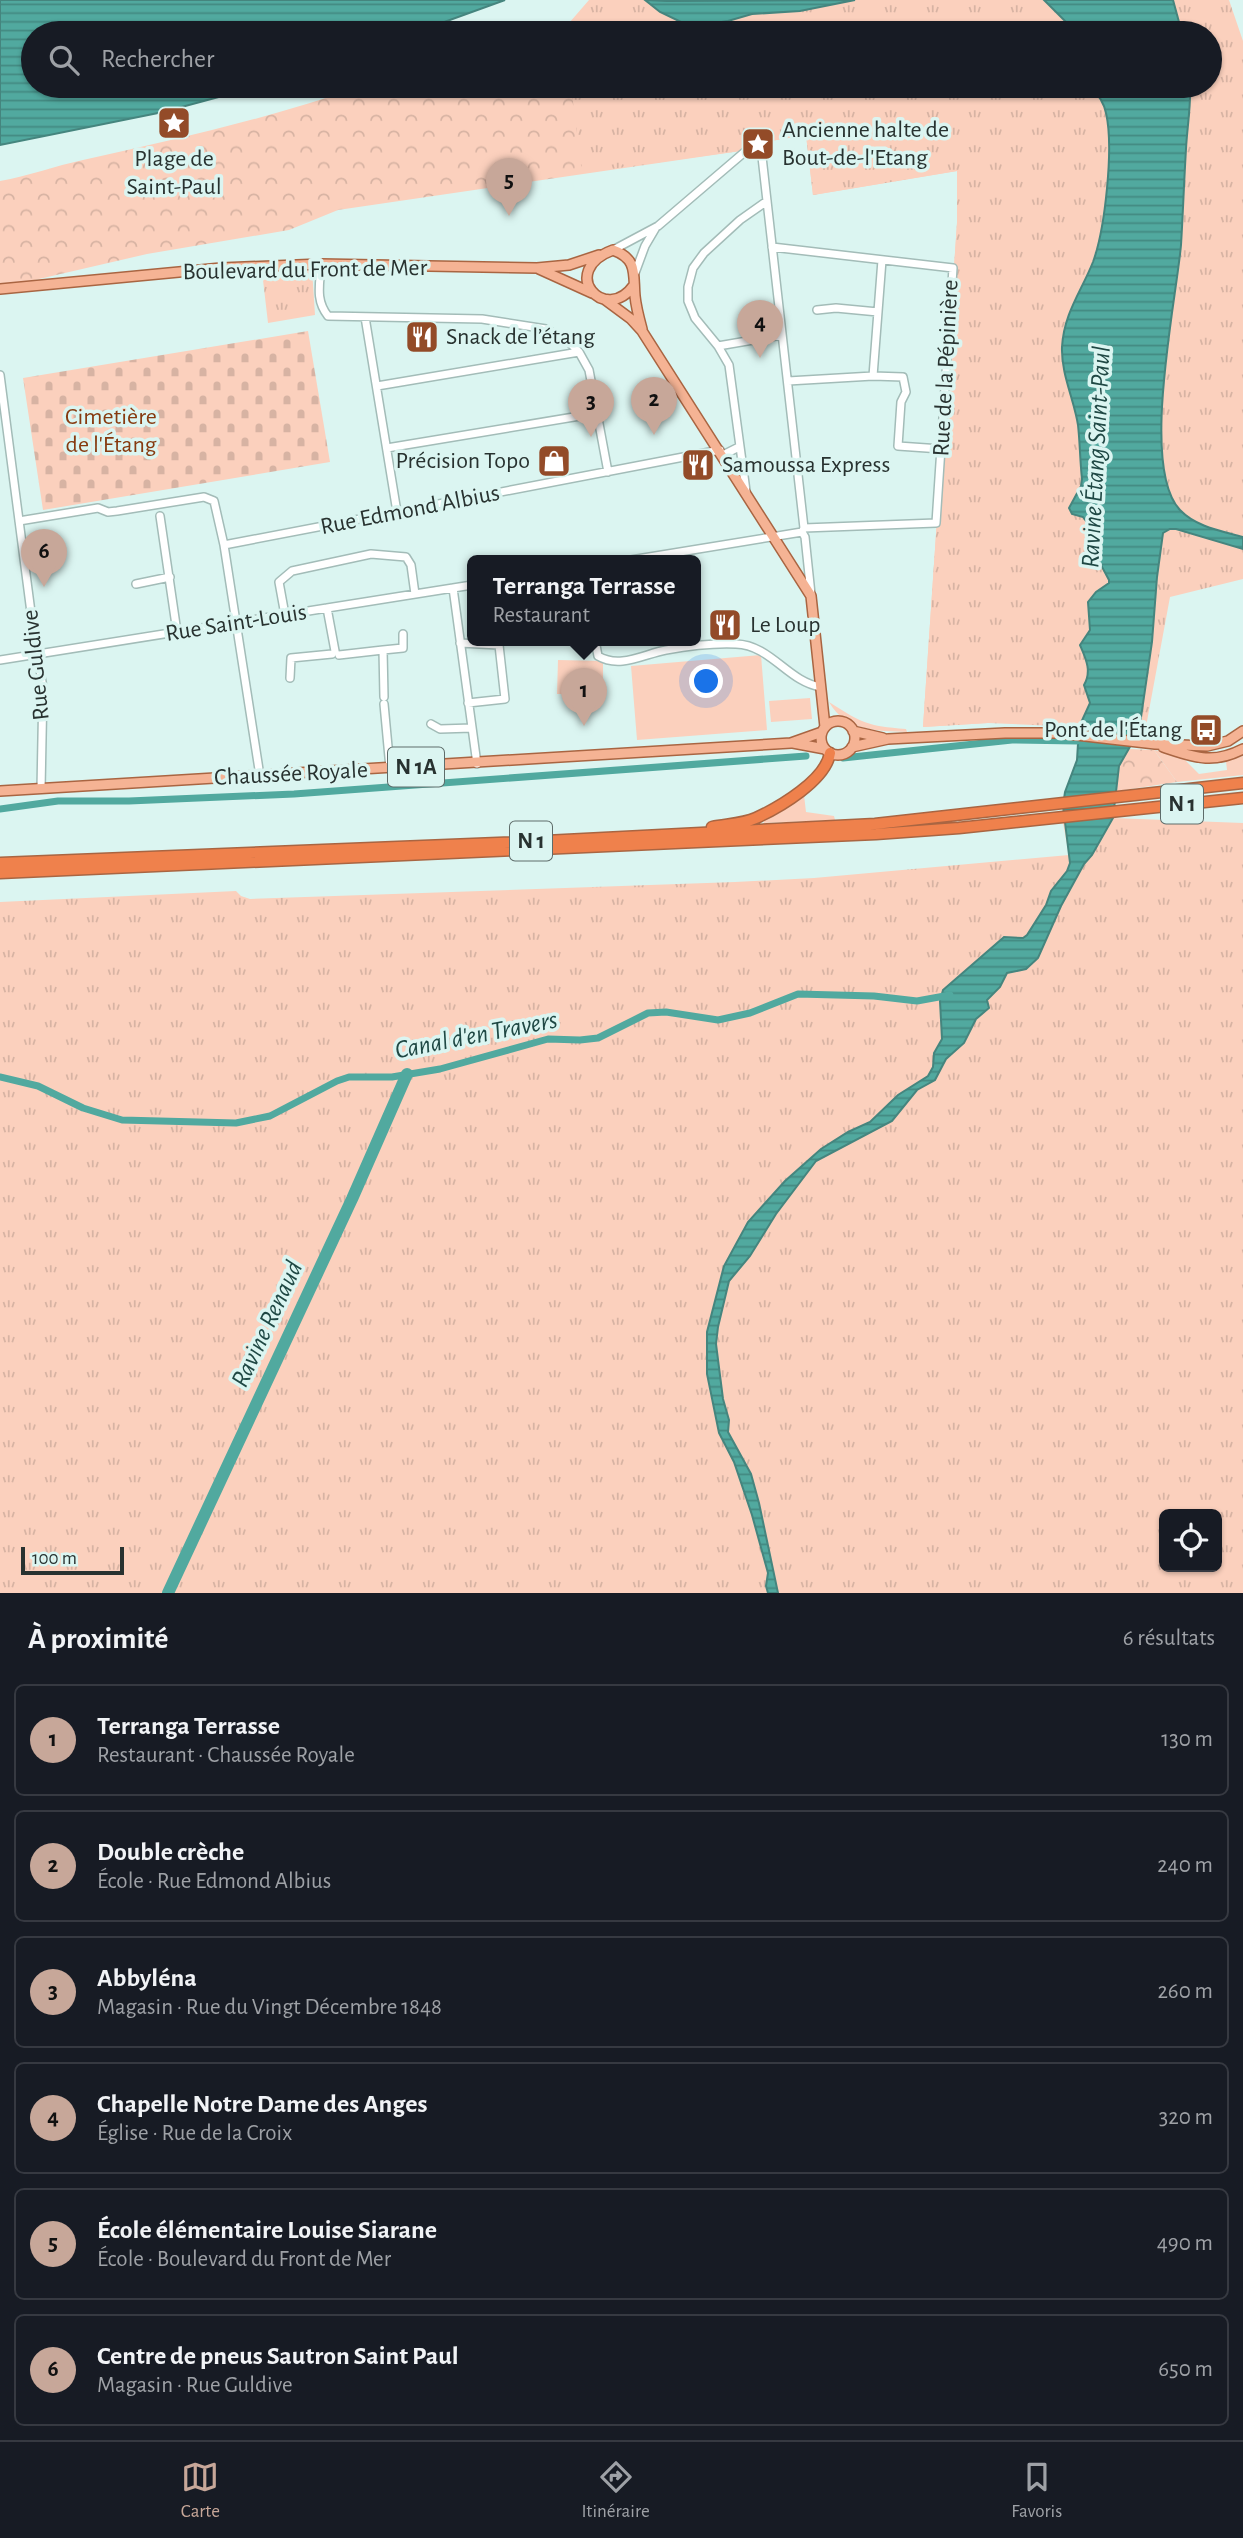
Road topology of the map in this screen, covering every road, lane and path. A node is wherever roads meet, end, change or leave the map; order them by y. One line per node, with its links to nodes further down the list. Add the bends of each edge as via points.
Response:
1 (767, 201): 2 (street, via 761,148 754,144); 3 (street); 19 (street, via 722,236 693,268 688,301 695,318)
2 (658, 226): 4 (street); 9 (street)
3 (772, 247): 6 (street, Rue de la Pépinière); 18 (street)
4 (612, 250): 5 (main road); 9 (main road, via 627,258)
5 (599, 255): 8 (main road, Boulevard du Front de Mer, via 569,265); 12 (main road, via 587,275)
6 (882, 260): 15 (street); 29 (street, Rue de la Pépinière, via 953,268)
7 (321, 264): 8 (main road, Boulevard du Front de Mer); 11 (main road, Boulevard du Front de Mer, via 221,268); 16 (street, via 320,307 328,316)
8 (537, 268): 12 (main road, Boulevard du Front de Mer)
9 (635, 272): 10 (main road)
10 (634, 285): 13 (main road, via 620,299); 17 (main road)
11 (0, 289)
12 (592, 293): 13 (main road)
13 (604, 299): 17 (main road)
14 (817, 310): 15 (street)
15 (878, 312): 22 (street)
16 (365, 317): 20 (street, via 522,324 546,329); 24 (street)
17 (642, 331): 30 (main road)
18 (782, 335): 19 (street); 23 (street)
19 (718, 346): 27 (street, via 729,365)
20 (579, 352): 24 (street); 26 (street, via 589,370)
21 (0, 375): 25 (street, Rue Guldive)
22 (873, 376): 23 (street); 29 (street, via 902,377 906,391 898,446)
23 (788, 381): 36 (street)
24 (377, 386): 28 (street)
25 (1, 390): 35 (street, Rue Guldive)
26 (598, 413): 28 (street); 31 (street)
27 (738, 447): 30 (street, Rue Edmond Albius); 32 (street)
28 (387, 448): 33 (street)
29 (941, 449): 36 (street, Rue de la Pépinière, via 936,523)
30 (722, 453): 31 (street, Rue Edmond Albius); 32 (main road)
31 (608, 472): 33 (street, Rue Edmond Albius)
32 (746, 491): 37 (main road)
33 (397, 512): 38 (street, Rue Edmond Albius)
34 (160, 516): 40 (street)
35 (19, 521): 38 (street, via 204,497 214,501); 57 (street, Rue Guldive)
36 (803, 530): 37 (street); 45 (street)
37 (775, 537): 39 (street); 45 (main road)
38 (224, 545): 48 (street)
39 (662, 555)
40 (170, 577): 41 (street); 49 (street)
41 (136, 584)
42 (467, 586): 43 (street, Rue Saint-Louis)
43 (453, 588): 44 (street, Rue Saint-Louis); 51 (street)
44 (415, 594): 46 (street, Rue Saint-Louis); 47 (street, via 406,557 371,554 286,574 279,582)
45 (811, 596): 60 (main road)
46 (327, 608): 47 (street, Rue Saint-Louis); 56 (street)
47 (285, 615): 48 (street, Rue Saint-Louis)
48 (237, 623): 49 (street, Rue Saint-Louis); 77 (street)
49 (177, 632): 57 (street, Rue Saint-Louis)
50 (402, 634): 55 (street, via 403,648)
51 (460, 643): 52 (street); 62 (street)
52 (467, 643)
53 (499, 646): 62 (street, via 505,699)
54 (596, 646): 60 (street, via 598,656 620,661 666,650 740,644 762,650 804,682)
55 (383, 650): 56 (street); 76 (street)
56 (335, 653): 59 (street, via 291,658)
57 (37, 655): 58 (street, Rue Saint-Louis); 79 (street, Rue Guldive, via 44,699)
58 (0, 660)
59 (290, 678)
60 (821, 687): 61 (main road)
61 (822, 698): 63 (main road); 66 (main road)
62 (468, 703): 65 (street)
63 (837, 721): 66 (main road); 67 (main road)
64 (431, 724): 65 (street, via 440,729)
65 (472, 728): 75 (street)
66 (823, 730): 70 (main road, Chaussée Royale / N 1A); 74 (main road)
67 (853, 731): 69 (main road); 72 (main road)
68 (1243, 731): 71 (main road, via 1207,746)
69 (888, 739): 71 (main road, via 1059,733); 72 (main road)
70 (791, 743): 74 (main road, Chaussée Royale / N 1A); 75 (main road, Chaussée Royale / N 1A)
71 (1155, 744): 73 (main road, via 1205,759)
72 (852, 747): 74 (main road, via 845,754)
73 (1243, 749)
74 (827, 751): 84 (highway, via 827,765 815,779 763,814)
75 (477, 764): 76 (main road, Chaussée Royale / N 1A)
76 (390, 768): 77 (main road, Chaussée Royale / N 1A)
77 (260, 776): 79 (main road, Chaussée Royale / N 1A)
78 (1243, 783): 84 (highway, N 1, via 875,824)
79 (41, 789): 80 (main road, Chaussée Royale / N 1A)
80 (0, 791)
81 (1243, 798): 82 (highway, N 1)
82 (1174, 805): 83 (highway); 86 (highway, N 1, via 804,839)
83 (1243, 805)
84 (677, 832): 85 (highway, N 1)
85 (0, 863)
86 (0, 873)

